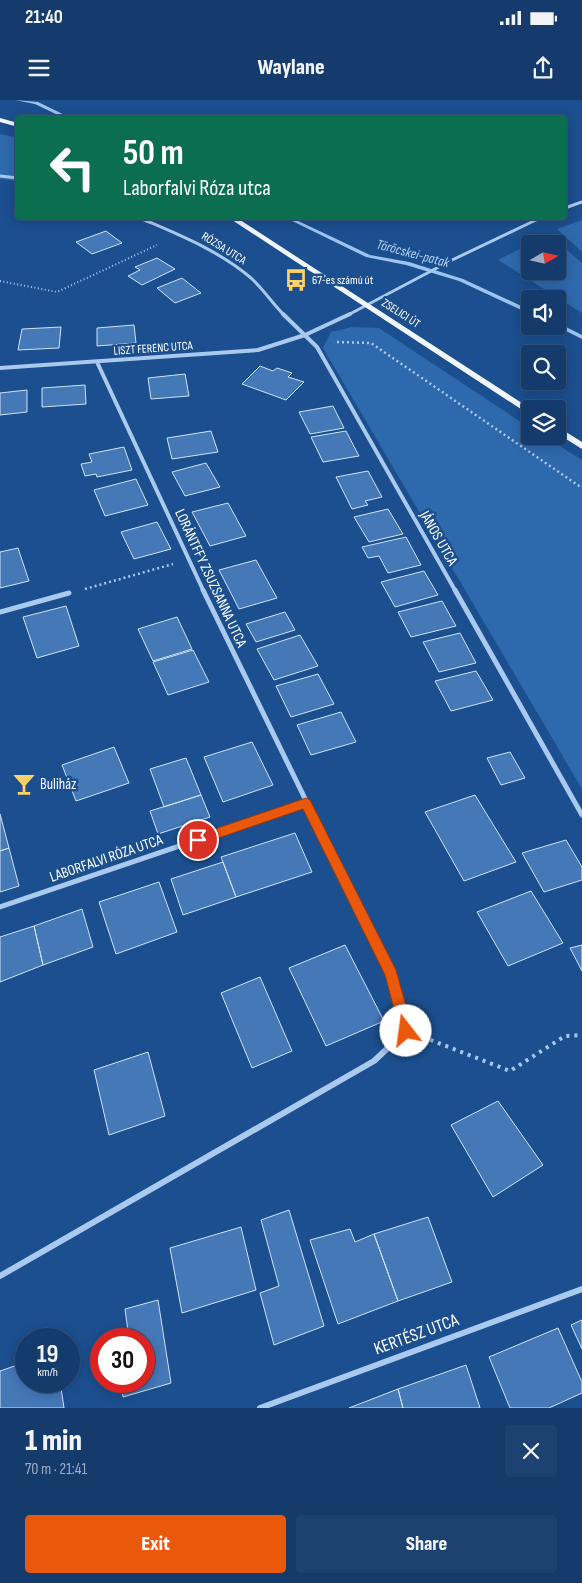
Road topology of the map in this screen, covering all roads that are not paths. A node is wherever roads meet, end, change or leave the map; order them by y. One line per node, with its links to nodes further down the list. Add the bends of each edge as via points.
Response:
1 (0, 120): 2 (main road)
2 (15, 124)
3 (0, 176): 4 (street)
4 (15, 178)
5 (582, 202): 6 (street)
6 (567, 207)
7 (145, 220): 11 (street, RÓZSA UTCA, via 210,249 236,266)
8 (237, 220): 10 (main road, ZSELICI ÚT)
9 (536, 220): 10 (street)
10 (367, 306): 11 (street); 14 (main road, ZSELICI ÚT)
11 (305, 335): 12 (street, LISZT FERENC UTCA, via 258,350); 20 (street, JÁNOS UTCA, via 317,347)
12 (97, 362): 13 (street, LISZT FERENC UTCA); 19 (street, LORÁNTFFY ZSUZSANNA UTCA, via 188,560)
13 (0, 368)
14 (521, 406)
15 (566, 435): 16 (main road)
16 (582, 446)
17 (69, 593): 18 (street)
18 (0, 612)
19 (306, 803): 21 (street, LABORFALVI RÓZA UTCA); 22 (street, LORÁNTFFY ZSUZSANNA UTCA, via 391,974 406,1031 374,1061)
20 (582, 815)
21 (0, 907)
22 (0, 1276)
23 (582, 1289): 24 (street, KERTÉSZ UTCA)
24 (260, 1408)

